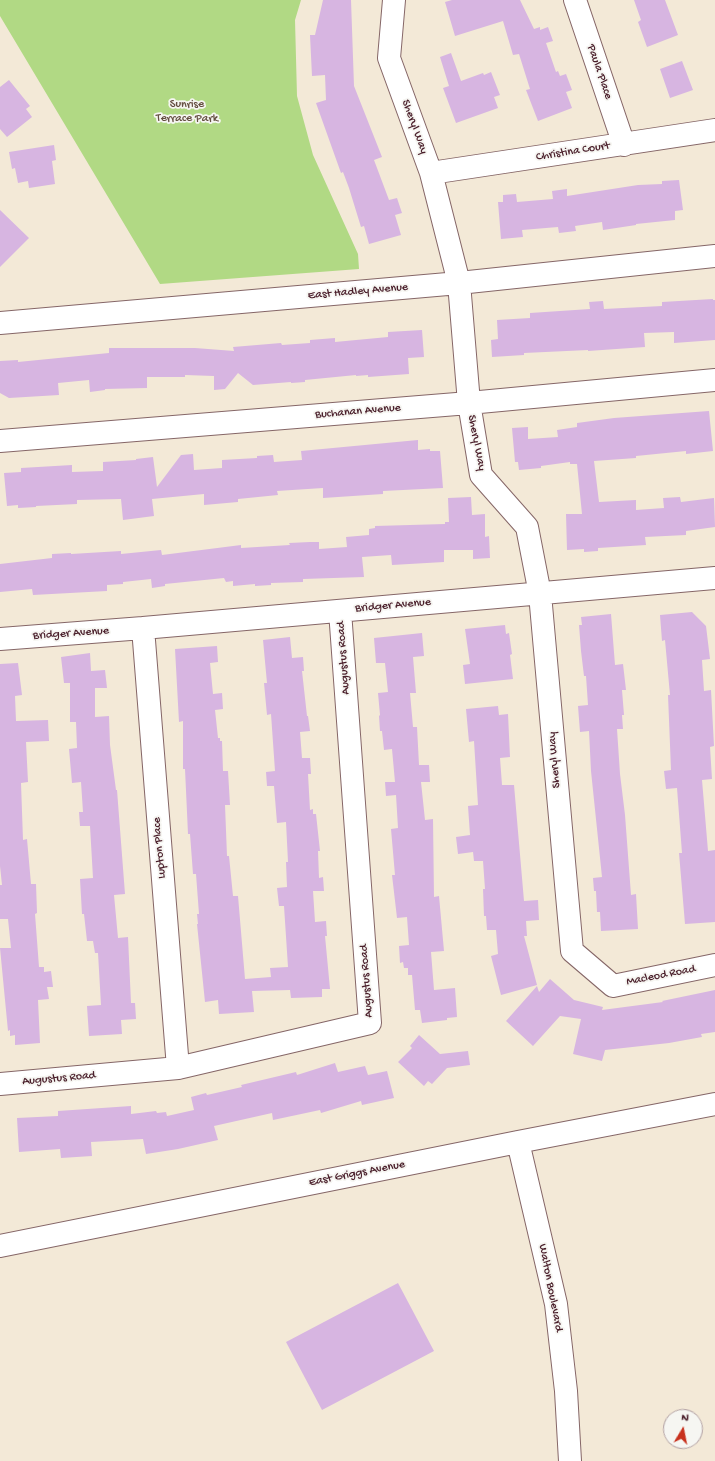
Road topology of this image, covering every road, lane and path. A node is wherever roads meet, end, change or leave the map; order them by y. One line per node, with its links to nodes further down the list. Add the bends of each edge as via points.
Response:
1 (394, 0): 5 (street, Sheryl Way, via 389,58)
2 (575, 0): 4 (street, Paula Place)
3 (715, 130): 4 (street, Christina Court)
4 (624, 145): 5 (street, Christina Court)
5 (431, 174): 7 (street, Sheryl Way)
6 (715, 256): 7 (street, East Hadley Avenue)
7 (459, 283): 8 (street, East Hadley Avenue); 10 (street, Sheryl Way)
8 (0, 323)
9 (715, 380): 10 (street, Buchanan Avenue)
10 (468, 403): 11 (street, Buchanan Avenue); 13 (street, Sheryl Way, via 481,475 527,527)
11 (0, 441)
12 (715, 578): 13 (street, Bridger Avenue)
13 (540, 594): 14 (street, Bridger Avenue); 17 (street, Sheryl Way)
14 (340, 611): 15 (street, Bridger Avenue); 19 (street, Augustus Road, via 370,1023)
15 (143, 628): 16 (street, Bridger Avenue); 19 (street, Lupton Place)
16 (0, 639)
17 (572, 951): 18 (street, Macleod Road, via 613,986)
18 (715, 965)
19 (178, 1068): 20 (street, Augustus Road)
20 (0, 1084)
21 (715, 1104): 22 (street, East Griggs Avenue)
22 (518, 1142): 23 (street, East Griggs Avenue); 24 (street, Walton Boulevard, via 556,1304 566,1391)
23 (0, 1246)
24 (570, 1461)

